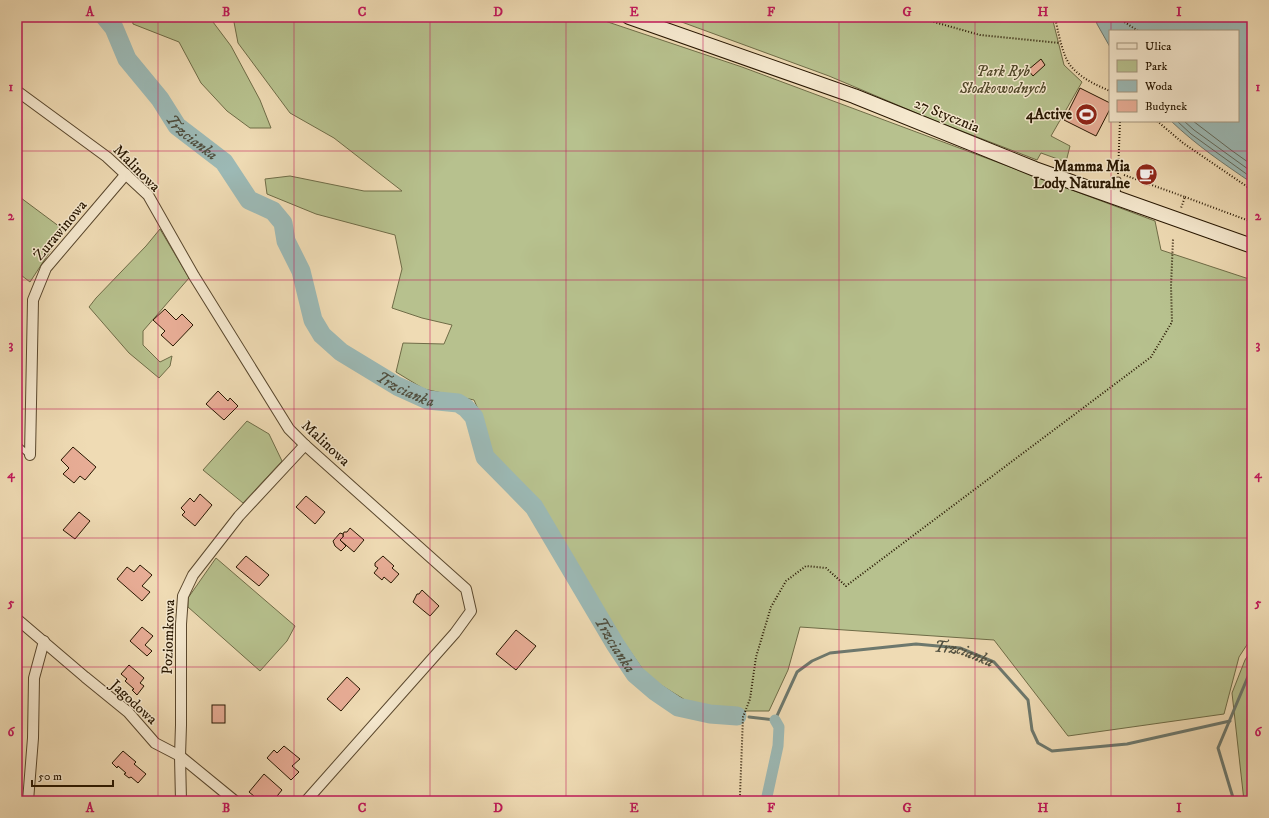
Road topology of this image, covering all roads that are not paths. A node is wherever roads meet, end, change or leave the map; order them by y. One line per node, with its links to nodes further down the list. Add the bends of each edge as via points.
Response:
1 (630, 17): 5 (main road, 27 Stycznia, via 854,96 1035,169)
2 (17, 91): 3 (street, Malinowa, via 107,157)
3 (126, 174): 8 (street, Malinowa, via 148,195 194,276 289,429); 9 (street, Żurawinowa, via 46,268 33,300)
4 (1118, 180): 5 (lane)
5 (1117, 198): 6 (main road, 27 Stycznia)
6 (1252, 246)
7 (17, 444): 9 (lane)
8 (305, 446): 12 (street, Poziomkowa, via 240,516 193,575 183,596); 16 (street, Malinowa, via 466,589 471,611 455,633)
9 (30, 455)
10 (17, 619): 11 (street, Jagodowa)
11 (44, 641): 12 (street, Jagodowa, via 128,712 155,743); 13 (street, via 34,678)
12 (180, 756): 14 (street, Poziomkowa); 15 (street, Jagodowa)
13 (28, 801)
14 (181, 801)
15 (235, 801)
16 (306, 801)

